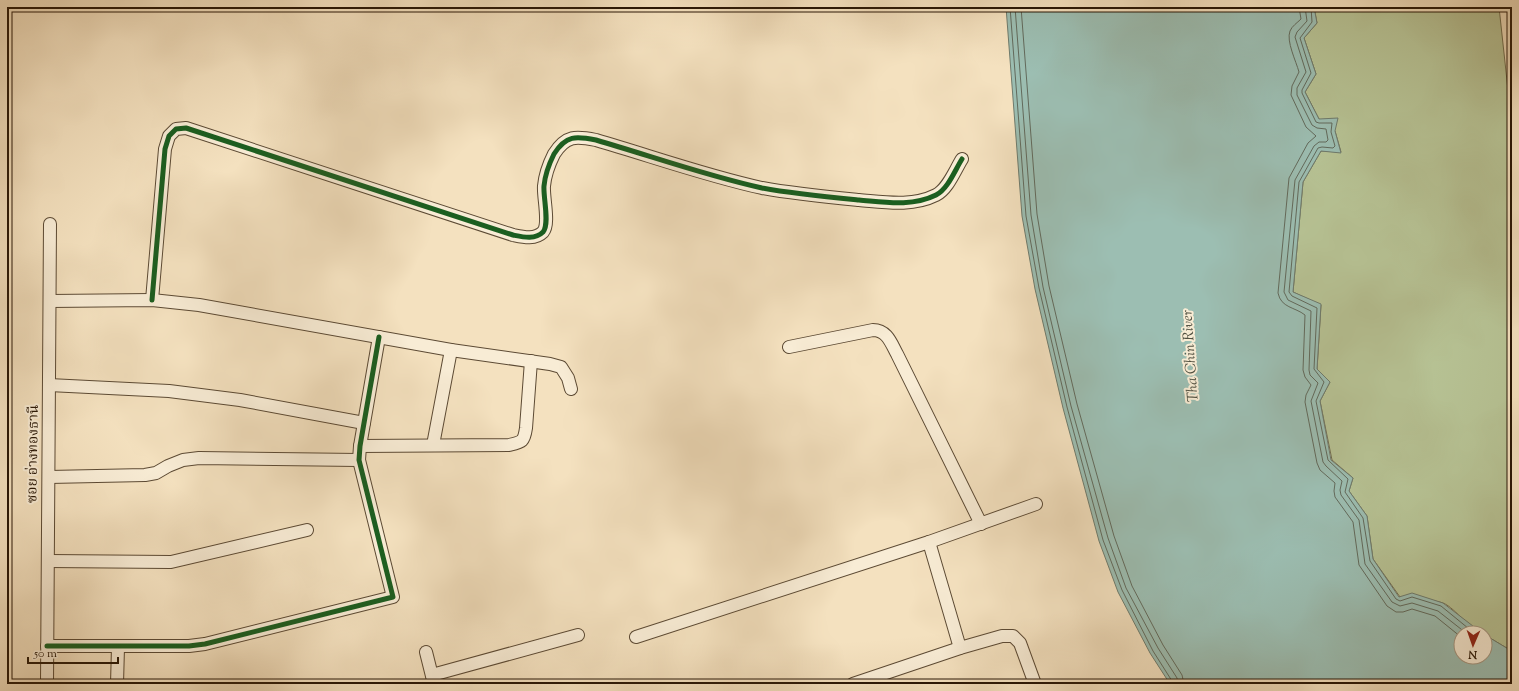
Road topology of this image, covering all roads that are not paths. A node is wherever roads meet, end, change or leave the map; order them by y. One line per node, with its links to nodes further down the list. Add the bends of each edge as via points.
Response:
1 (962, 158): 3 (street, via 938,195 920,201 896,203 763,188 596,140 572,138 558,147 550,161 544,186 544,231 527,237 513,235 186,128 176,128 169,136 164,150)
2 (50, 224): 4 (street, ซอย อ่างทองธานี)
3 (152, 300): 4 (street); 5 (street, via 232,310)
4 (50, 301): 9 (street, ซอย อ่างทองธานี)
5 (379, 337): 7 (street); 11 (street)
6 (789, 347): 17 (street, via 873,330 885,334)
7 (451, 350): 8 (street); 12 (street)
8 (531, 361): 10 (street, via 561,367); 12 (street, via 524,439 509,445)
9 (50, 385): 11 (street, via 169,391 240,400); 15 (street, ซอย อ่างทองธานี)
10 (571, 389)
11 (364, 423): 13 (street)
12 (433, 445): 13 (street)
13 (360, 446): 14 (street)
14 (359, 460): 15 (street, via 199,458 183,460 156,473 145,475); 24 (street, via 392,597 205,644)
15 (49, 477): 20 (street, ซอย อ่างทองธานี)
16 (1036, 504): 17 (street)
17 (981, 524): 19 (street)
18 (307, 530): 20 (street, via 171,562)
19 (929, 542): 22 (street); 25 (street)
20 (48, 561): 23 (street, ซอย อ่างทองธานี)
21 (578, 635): 27 (street)
22 (636, 637)
23 (47, 646): 24 (street); 28 (street, ซอย อ่างทองธานี)
24 (118, 647): 29 (street)
25 (960, 648): 30 (street); 31 (street, via 1002,636 1013,636 1020,643)
26 (426, 652): 27 (street)
27 (432, 682)
28 (47, 684)
29 (117, 684)
30 (853, 684)
31 (1035, 684)

